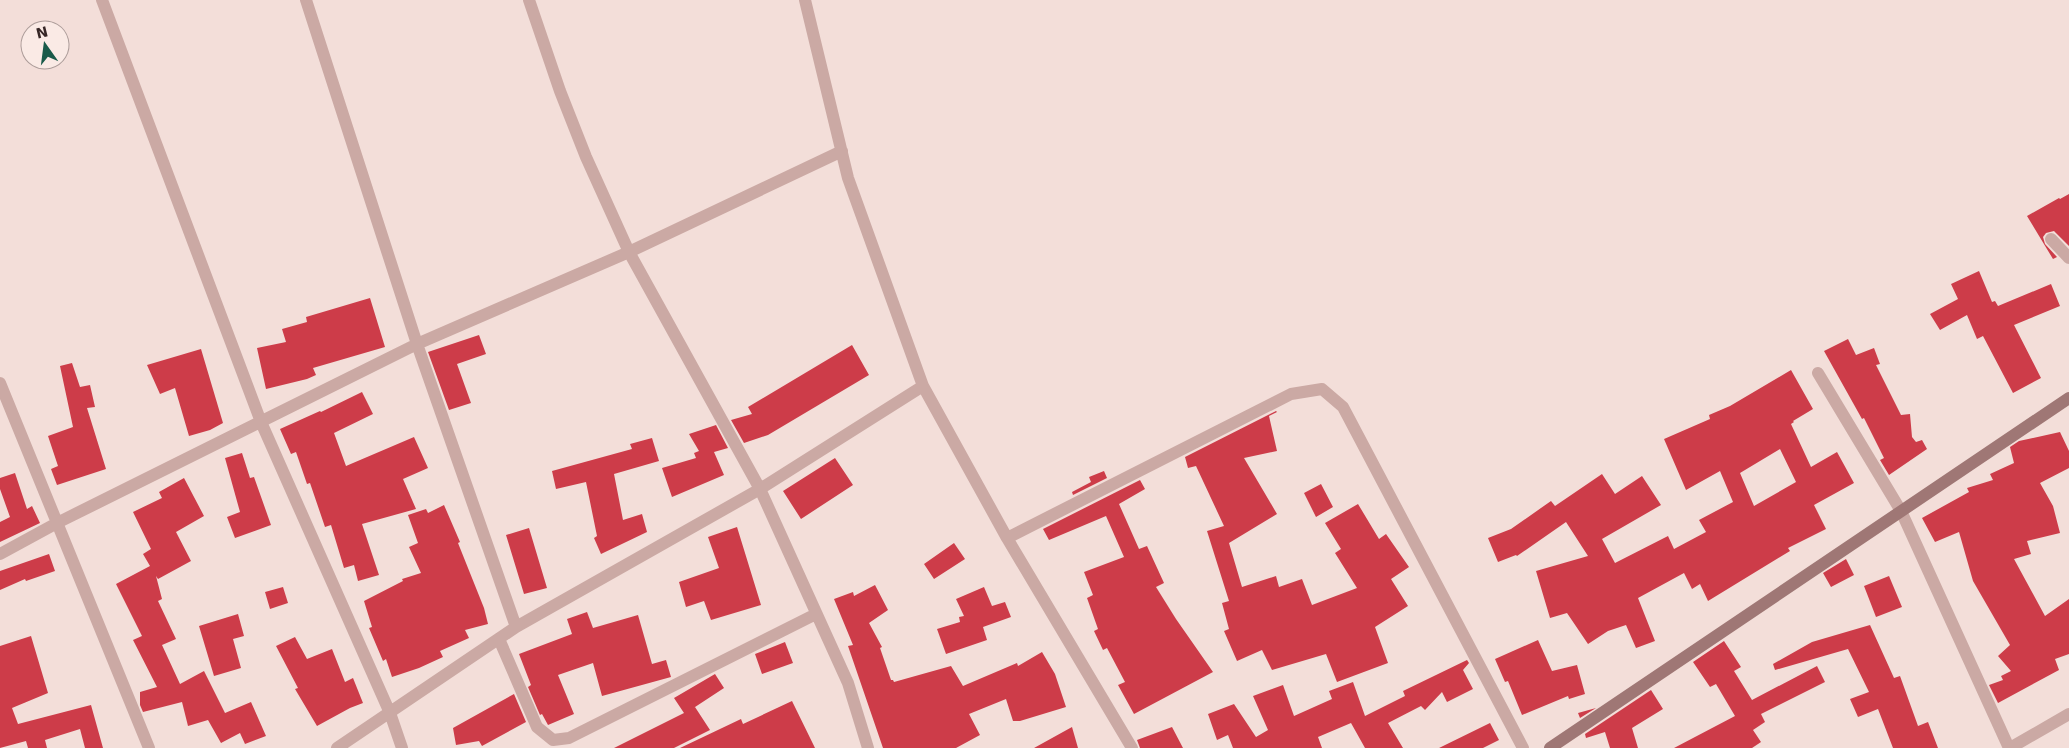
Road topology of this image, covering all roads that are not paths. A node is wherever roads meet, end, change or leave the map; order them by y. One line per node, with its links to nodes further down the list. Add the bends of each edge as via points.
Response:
1 (102, 0): 14 (street)
2 (306, 0): 9 (street)
3 (529, 0): 7 (street, via 586,157)
4 (805, 0): 5 (street)
5 (842, 151): 7 (street); 12 (street, via 848,178)
6 (2052, 239): 8 (street)
7 (629, 252): 9 (street); 15 (street)
8 (2069, 258)
9 (417, 344): 14 (street); 21 (street)
10 (1818, 373): 16 (street)
11 (0, 383): 17 (street)
12 (923, 386): 15 (street); 18 (street)
13 (2069, 398): 16 (street)
14 (261, 422): 17 (street); 23 (street)
15 (760, 489): 20 (street); 21 (street)
16 (1901, 512): 31 (street); 32 (street)
17 (57, 523): 19 (street); 25 (street)
18 (1007, 538): 29 (street); 30 (street, via 1291,394 1322,389 1343,407)
19 (0, 554)
20 (816, 614): 22 (street, via 569,738 553,740 536,727); 28 (street, via 848,683)
21 (516, 627): 22 (street)
22 (499, 639): 23 (street)
23 (390, 713): 26 (street); 27 (street)
24 (2069, 714): 32 (street)
25 (150, 748)
26 (336, 748)
27 (402, 748)
28 (868, 748)
29 (1132, 748)
30 (1523, 748)
31 (1550, 748)
32 (2010, 748)

